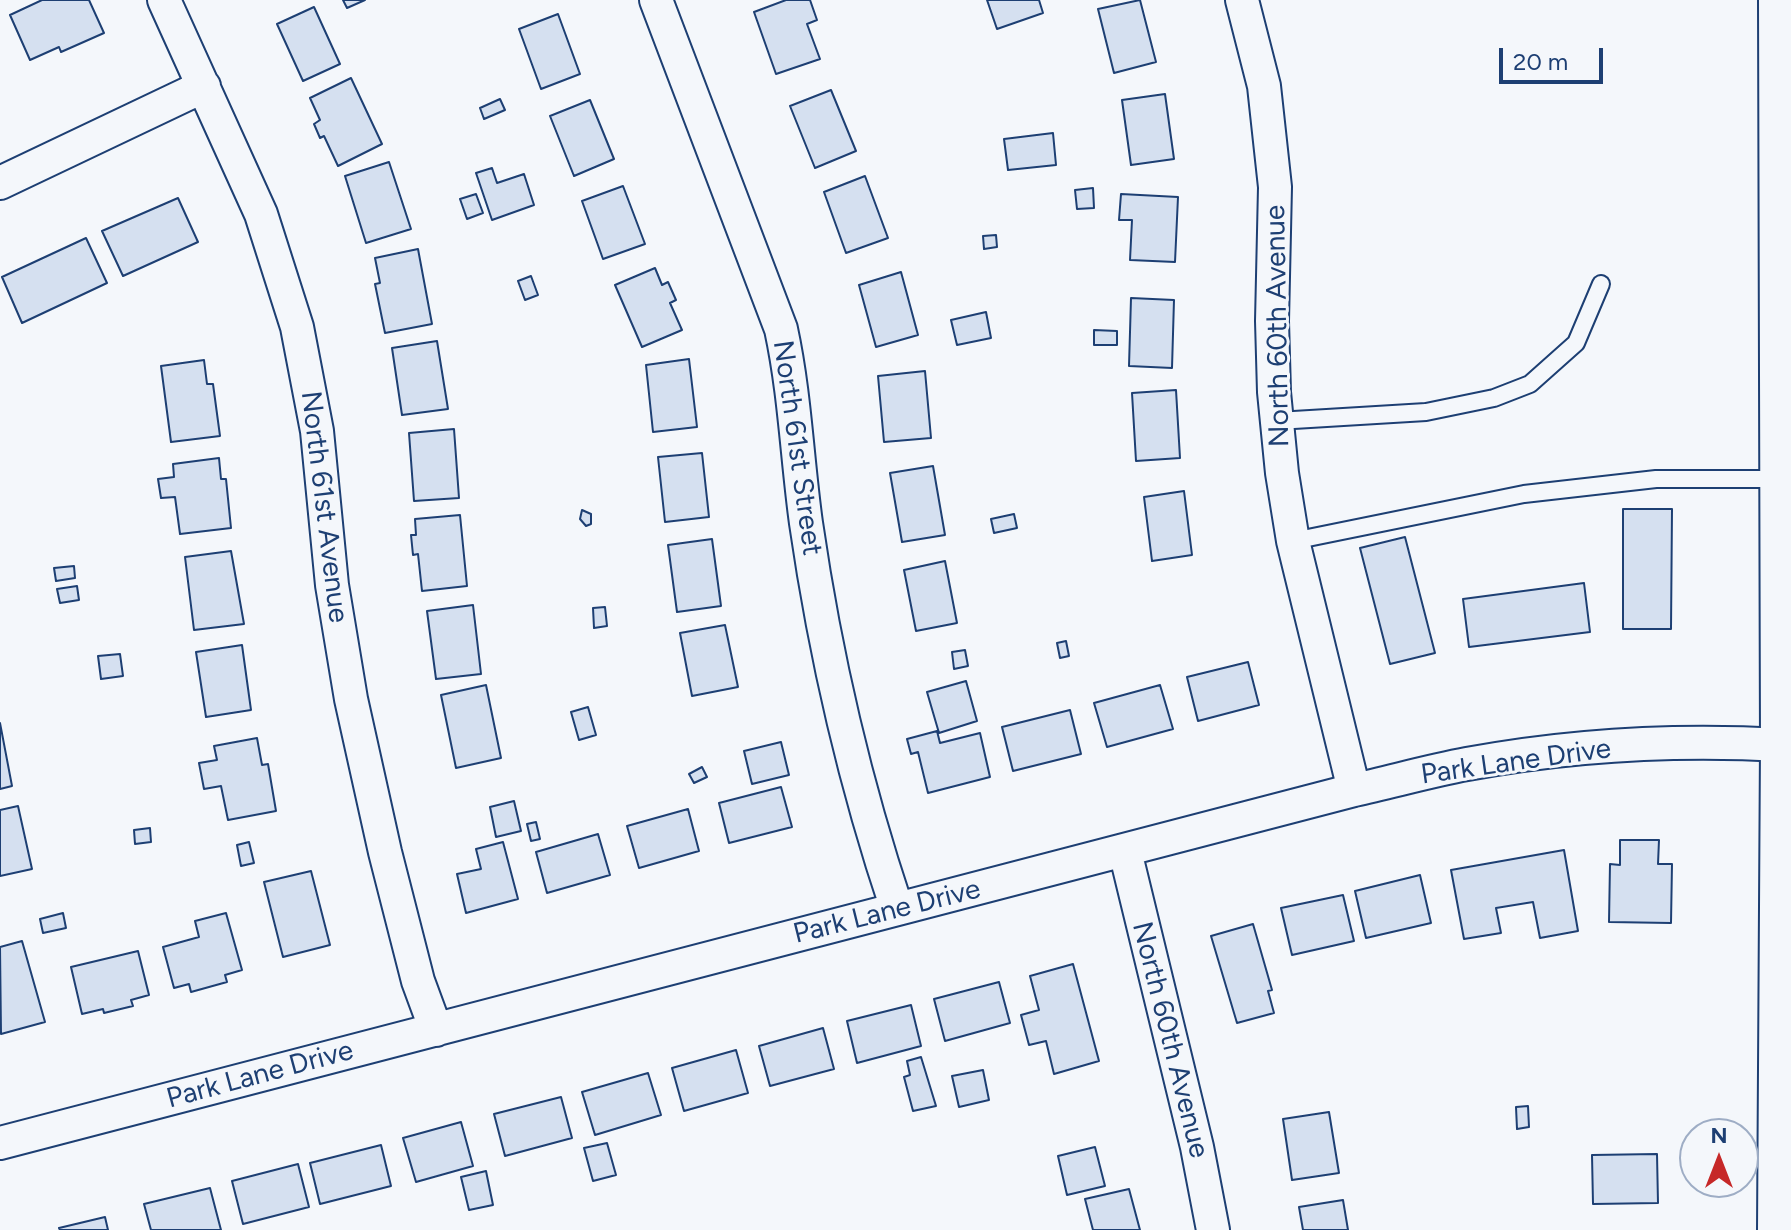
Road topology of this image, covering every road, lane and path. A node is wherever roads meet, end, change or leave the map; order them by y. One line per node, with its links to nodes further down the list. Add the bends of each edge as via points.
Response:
1 (164, 0): 5 (street, North 61st Avenue)
2 (656, 0): 15 (street, North 61st Street, via 781,329 827,645 856,771)
3 (1242, 0): 8 (street, North 60th Avenue, via 1264,86 1275,187 1272,321)
4 (1781, 0): 9 (main road)
5 (204, 86): 6 (street); 17 (street, North 61st Avenue, via 261,214 297,327 317,431 332,585 351,699 418,981)
6 (0, 183)
7 (1601, 284): 8 (lane, via 1576,343 1530,384 1494,398 1426,412)
8 (1277, 421): 11 (street, North 60th Avenue)
9 (1786, 426): 10 (main road)
10 (1781, 479): 11 (lane, via 1656,479 1524,494); 12 (main road)
11 (1293, 541): 13 (street, North 60th Avenue)
12 (1783, 745): 13 (street, Park Lane Drive, via 1718,741 1553,751 1465,764); 16 (main road)
13 (1354, 790): 14 (street, Park Lane Drive)
14 (1125, 851): 15 (street, Park Lane Drive); 19 (street, North 60th Avenue)
15 (897, 909): 17 (street, Park Lane Drive)
16 (1786, 966): 20 (main road)
17 (436, 1030): 18 (street, Park Lane Drive)
18 (0, 1143)
19 (1213, 1230)
20 (1780, 1230)

